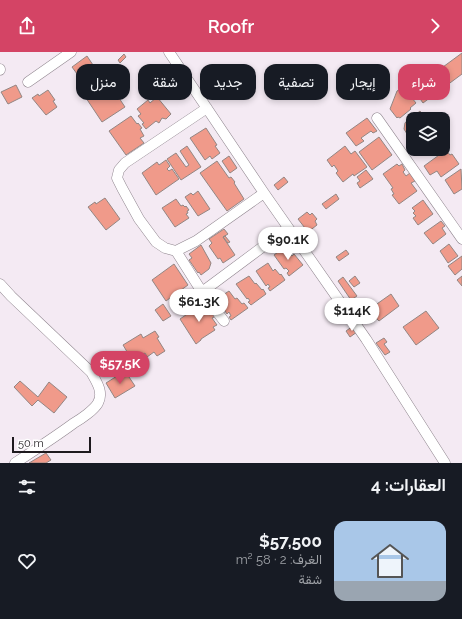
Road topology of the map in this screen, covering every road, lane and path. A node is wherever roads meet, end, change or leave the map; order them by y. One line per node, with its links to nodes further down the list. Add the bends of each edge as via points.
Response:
1 (70, 52): 3 (street)
2 (169, 52): 4 (street)
3 (28, 82)
4 (207, 108): 6 (street); 9 (street, via 125,163 117,178 139,219 156,242)
5 (377, 118): 8 (street)
6 (264, 193): 7 (street); 9 (street, via 196,241)
7 (288, 228): 11 (street); 14 (street, via 366,339)
8 (462, 239)
9 (176, 251): 11 (street)
10 (0, 284): 13 (street, via 91,372 100,393 98,403 88,414)
11 (202, 292): 12 (street)
12 (224, 321)
13 (15, 463)
14 (445, 463)

